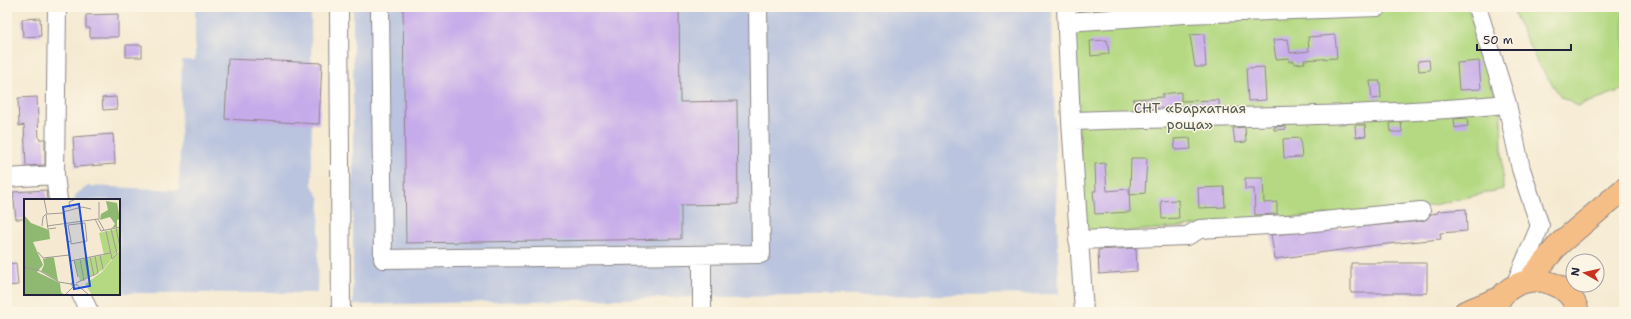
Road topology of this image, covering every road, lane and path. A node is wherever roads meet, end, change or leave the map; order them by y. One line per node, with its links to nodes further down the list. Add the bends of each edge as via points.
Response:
1 (57, 7): 10 (street)
2 (339, 7): 23 (street)
3 (380, 7): 17 (street, via 383,258)
4 (758, 7): 17 (street, via 761,254)
5 (1378, 7): 7 (street, via 1184,14)
6 (1477, 7): 8 (street)
7 (1067, 14): 9 (street)
8 (1507, 104): 9 (street, via 1436,111); 19 (street, via 1522,169 1540,226)
9 (1071, 121): 15 (street)
10 (55, 175): 11 (street); 13 (street)
11 (7, 178)
12 (1624, 189): 16 (main road)
13 (58, 199)
14 (1421, 211): 15 (street, via 1304,223 1200,229 1187,236)
15 (1078, 240): 25 (street)
16 (1559, 244): 18 (main road, via 1556,264 1558,278); 19 (main road)
17 (702, 255): 24 (street)
18 (1564, 290): 19 (main road, via 1543,280); 21 (main road)
19 (1509, 294): 26 (main road)
20 (81, 295): 22 (street)
21 (1579, 311)
22 (89, 312)
23 (341, 312)
24 (702, 312)
25 (1084, 312)
26 (1465, 312)

